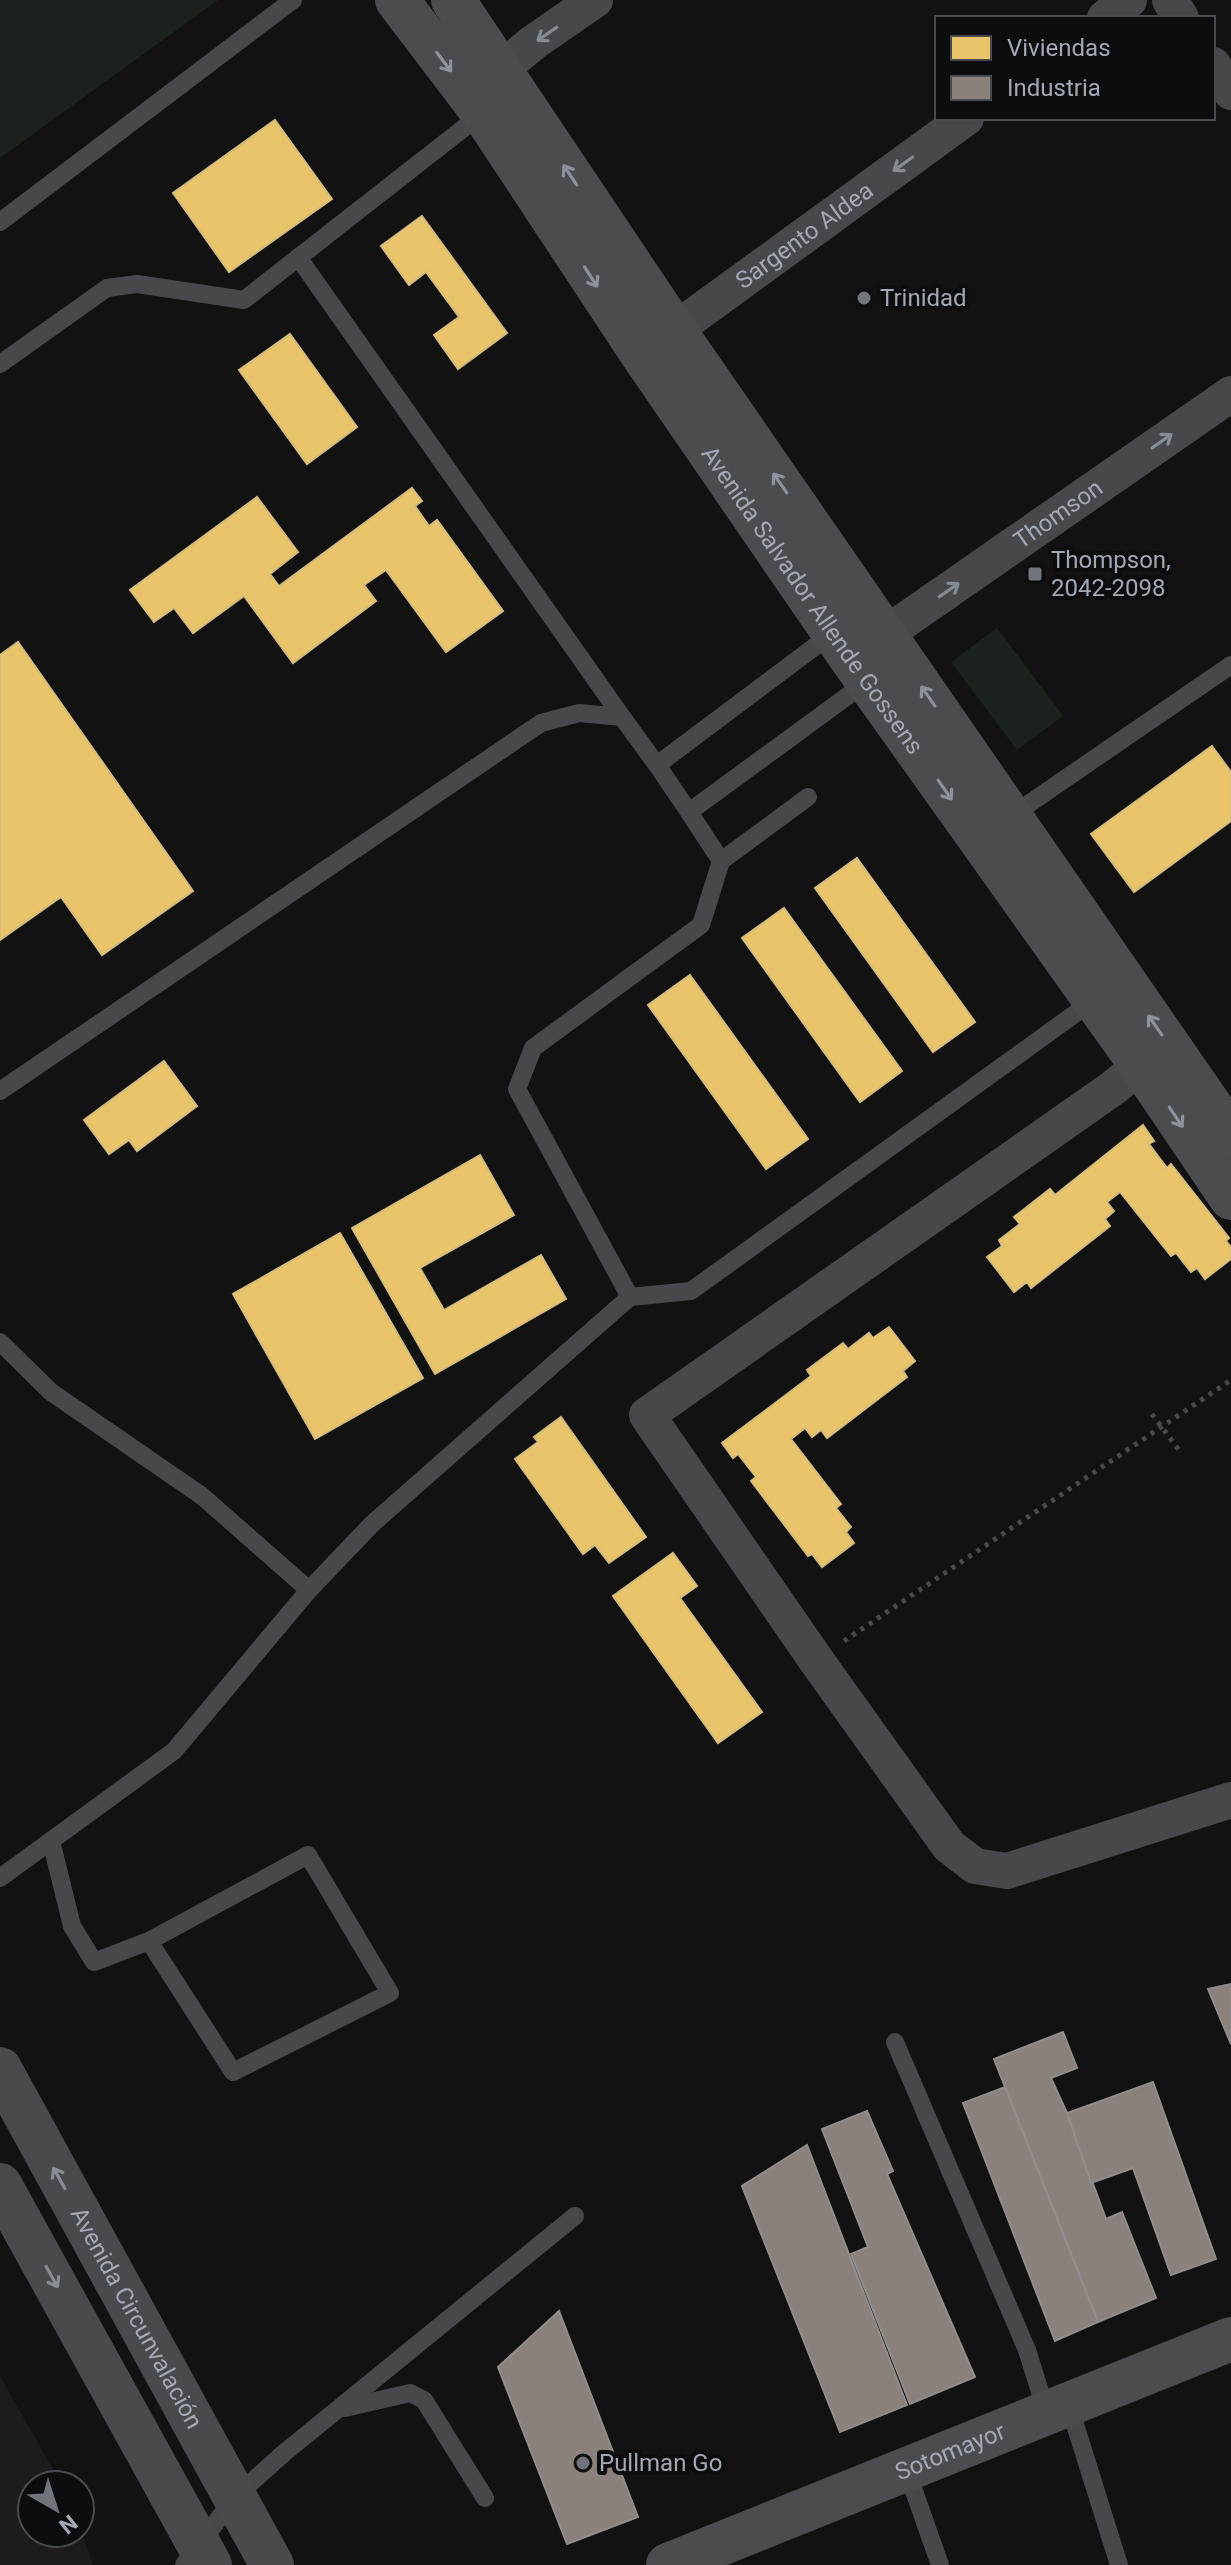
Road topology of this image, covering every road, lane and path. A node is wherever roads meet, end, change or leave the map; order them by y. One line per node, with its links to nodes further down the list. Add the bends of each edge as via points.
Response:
1 (293, 0): 12 (lane)
2 (397, 0): 10 (main road, Avenida Salvador Allende Gossens, one-way to 10)
3 (453, 0): 8 (main road, Avenida Salvador Allende Gossens)
4 (595, 0): 8 (street, one-way to 8)
5 (1129, 0): 6 (street)
6 (1108, 16)
7 (1215, 68): 9 (street)
8 (500, 70): 10 (street); 14 (main road, Avenida Salvador Allende Gossens, one-way to 8)
9 (1231, 92)
10 (483, 113): 13 (lane); 14 (main road, Avenida Salvador Allende Gossens, one-way to 14)
11 (963, 120): 14 (street, Sargento Aldea, one-way to 14)
12 (0, 222)
13 (298, 257): 15 (lane, via 244,300 137,284 107,288); 19 (lane)
14 (658, 342): 17 (main road, Avenida Salvador Allende Gossens)
15 (0, 364)
16 (1231, 394): 17 (street, Thomson, one-way to 16)
17 (859, 652): 20 (lane); 22 (lane); 23 (main road, Avenida Salvador Allende Gossens, one-way to 17); 25 (main road, Avenida Salvador Allende Gossens, one-way to 25)
18 (1231, 665): 23 (lane)
19 (622, 717): 20 (lane); 27 (lane, via 579,713 541,723)
20 (657, 765): 22 (lane)
21 (808, 797): 24 (lane)
22 (689, 812): 24 (lane)
23 (1011, 816): 28 (main road, Avenida Salvador Allende Gossens, one-way to 23)
24 (721, 861): 30 (lane, via 701,925 533,1048 517,1089)
25 (1094, 1000): 26 (main road, Avenida Salvador Allende Gossens); 30 (lane, via 691,1291)
26 (1141, 1065): 29 (main road, Avenida Salvador Allende Gossens, one-way to 29); 37 (street, via 647,1415)
27 (0, 1091)
28 (1231, 1136)
29 (1231, 1198)
30 (630, 1297): 36 (lane, via 372,1524)
31 (0, 1342): 36 (lane, via 51,1392 202,1496)
32 (1231, 1380): 34 (path)
33 (1152, 1414): 34 (path)
34 (1162, 1428): 35 (path); 37 (path)
35 (1182, 1454)
36 (309, 1590): 39 (lane, via 174,1751)
37 (816, 1660): 38 (street, via 949,1846 975,1866 1007,1871)
38 (1231, 1800)
39 (51, 1841): 40 (lane); 41 (lane, via 72,1926 94,1962)
40 (0, 1878)
41 (149, 1941): 41 (lane, via 308,1855 390,1993 233,2072)
42 (895, 2042): 48 (lane, via 1027,2350)
43 (0, 2069): 50 (main road, Avenida Circunvalación, one-way to 43)
44 (0, 2185): 52 (main road, one-way to 52)
45 (575, 2216): 47 (lane)
46 (1231, 2339): 48 (main road, Sotomayor)
47 (342, 2408): 50 (lane); 51 (lane, via 410,2393 424,2400)
48 (1058, 2410): 49 (main road, Sotomayor); 56 (lane)
49 (907, 2471): 54 (main road, Sotomayor); 55 (lane)
50 (235, 2497): 52 (lane); 53 (main road, Avenida Circunvalación)
51 (485, 2498)
52 (197, 2557)
53 (272, 2565)
54 (668, 2565)
55 (940, 2565)
56 (1119, 2565)

